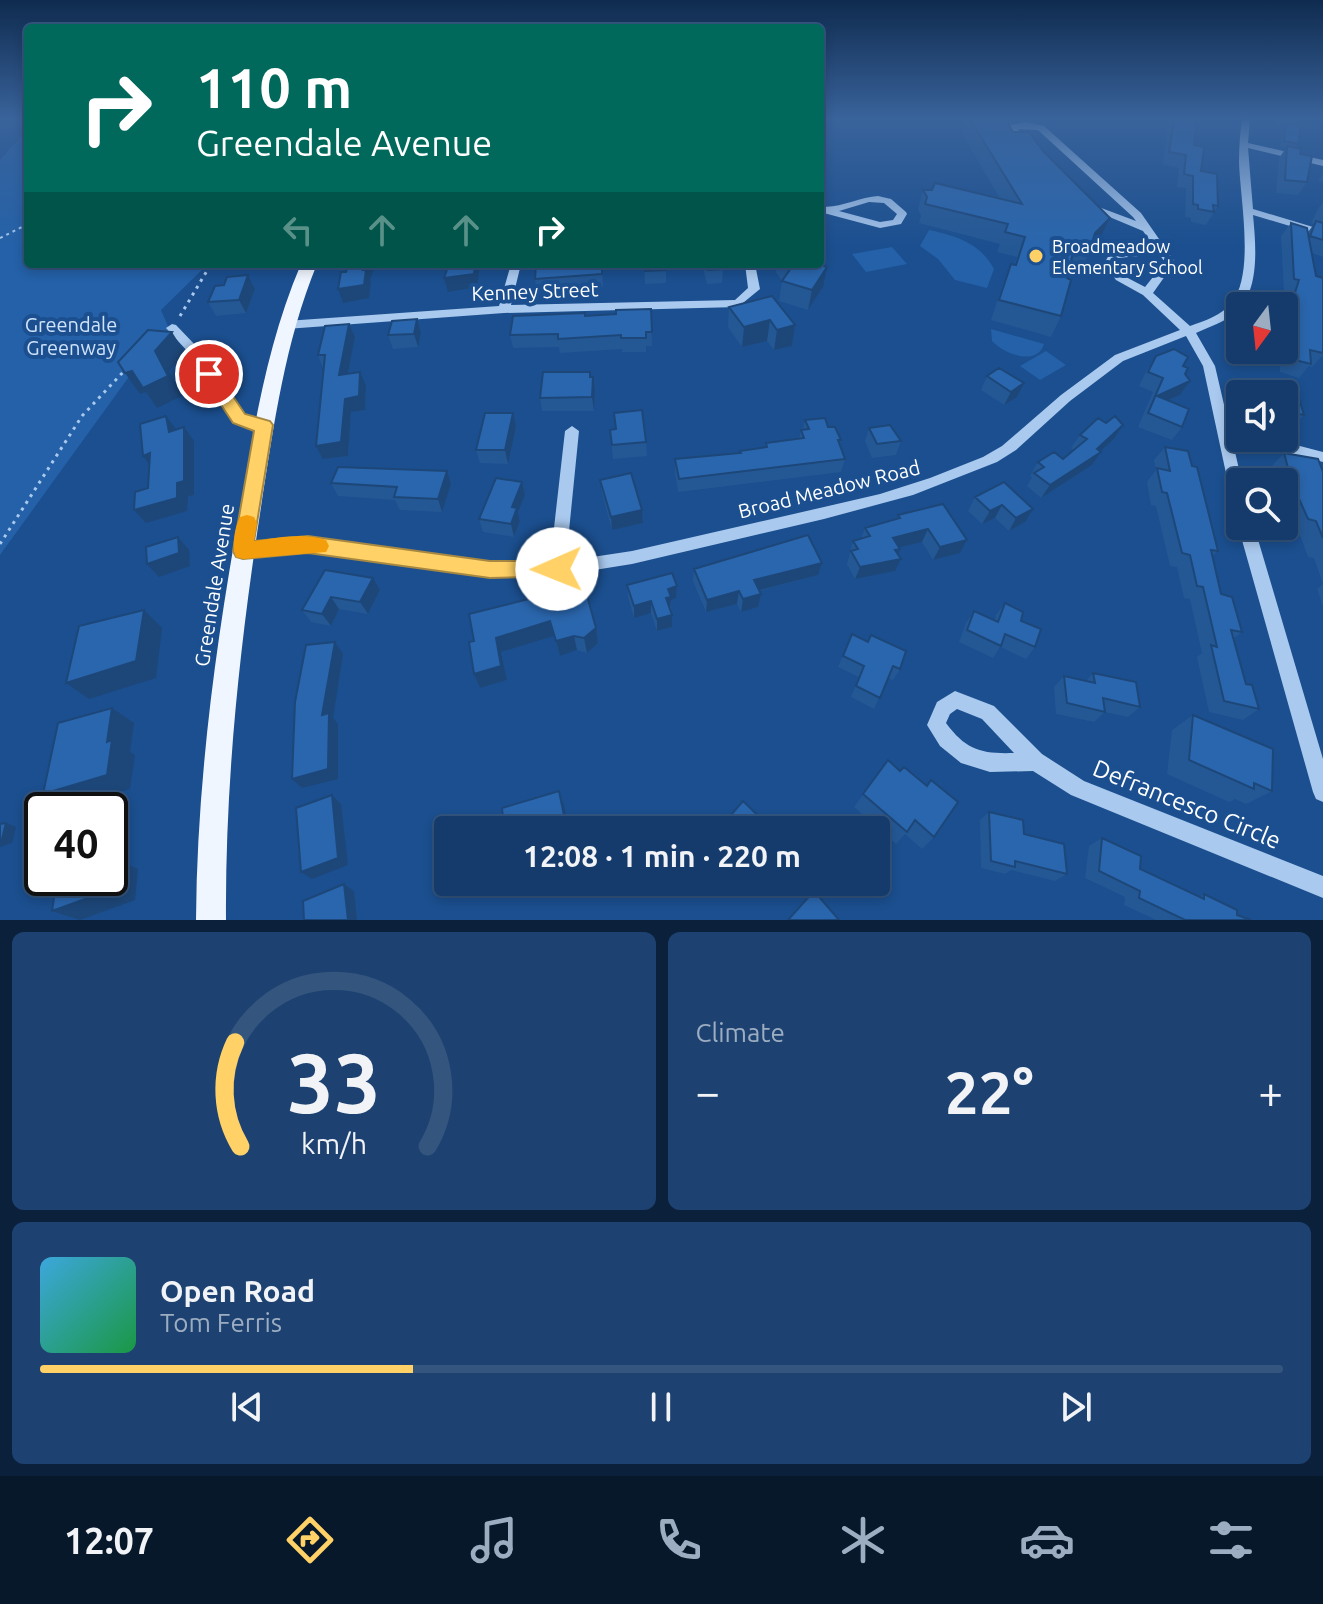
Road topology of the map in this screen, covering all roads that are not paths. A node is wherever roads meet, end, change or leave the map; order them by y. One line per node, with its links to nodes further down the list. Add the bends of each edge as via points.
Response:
1 (1078, 162): 6 (street)
2 (1246, 162): 5 (street, Broad Meadow Road)
3 (1082, 203): 6 (street)
4 (825, 210): 4 (street, via 868,199 888,201 902,214 897,222 880,225)
5 (1249, 211): 7 (street); 16 (street, Broad Meadow Road, via 1247,282 1239,303 1225,315)
6 (1147, 229): 8 (street)
7 (1323, 233)
8 (1163, 250): 12 (street, via 1170,262); 12 (street, via 1118,253 1111,259 1112,271)
9 (307, 268): 14 (main road, Greendale Avenue)
10 (515, 268): 13 (street)
11 (751, 268): 13 (street, Kenney Street, via 754,289 738,303)
12 (1147, 293): 16 (street)
13 (504, 309): 14 (street, Kenney Street)
14 (286, 325): 17 (main road, Greendale Avenue)
15 (172, 328): 17 (street, via 194,351 239,419)
16 (1189, 329): 18 (street, via 1209,366); 26 (street, Broad Meadow Road, via 1121,357 1002,453 928,486 617,561)
17 (264, 425): 25 (main road, Greendale Avenue)
18 (1223, 430): 20 (street); 23 (street)
19 (572, 431): 26 (street)
20 (1226, 431)
21 (1298, 450): 22 (street)
22 (1323, 457)
23 (1232, 468)
24 (1250, 540): 28 (street)
25 (243, 551): 26 (street, Broad Meadow Road, via 308,545 490,569); 30 (main road, Greendale Avenue, via 217,745)
26 (557, 569)
27 (1035, 761): 27 (street, Defrancesco Circle, via 982,764 959,754 936,725 943,708 955,700 988,712); 29 (street, Defrancesco Circle, via 1078,788)
28 (1323, 792)
29 (1323, 887)
30 (211, 920)

